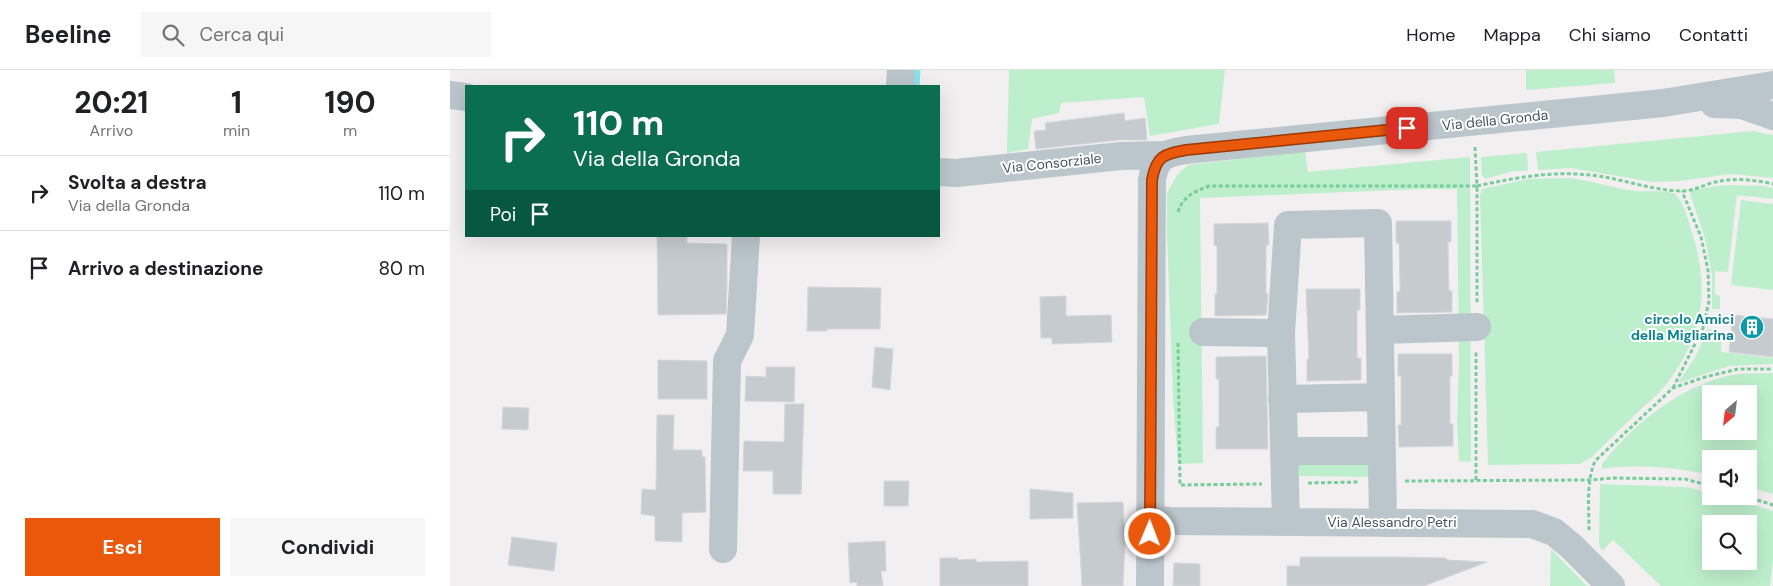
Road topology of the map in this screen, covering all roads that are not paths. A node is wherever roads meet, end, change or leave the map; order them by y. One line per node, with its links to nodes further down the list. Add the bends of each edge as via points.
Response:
1 (901, 70): 2 (street)
2 (900, 85)
3 (1773, 85): 6 (street, Via della Gronda)
4 (450, 95): 5 (street)
5 (465, 97)
6 (1663, 103): 7 (street, Via della Gronda, via 1727,104 1754,108); 8 (street, Via della Gronda, via 1186,150)
7 (1773, 116)
8 (1165, 155): 9 (street, Via Consorziale); 19 (street, via 1157,162 1152,180)
9 (940, 172)
10 (746, 237): 22 (street, via 740,335 727,361)
11 (1476, 327): 12 (street)
12 (1380, 330): 13 (street, via 1378,223 1288,225); 16 (street)
13 (1281, 333): 14 (street); 15 (street)
14 (1190, 334)
15 (1282, 398): 16 (street); 18 (street)
16 (1381, 398): 17 (street)
17 (1382, 450): 18 (street); 21 (street)
18 (1284, 451): 20 (street)
19 (1150, 518): 20 (street, Via Alessandro Petri, via 1169,521); 23 (street)
20 (1286, 521): 21 (street, Via Alessandro Petri)
21 (1382, 523): 24 (street, Via Alessandro Petri, via 1532,524 1554,532)
22 (724, 549)
23 (1150, 586)
24 (1611, 586)

